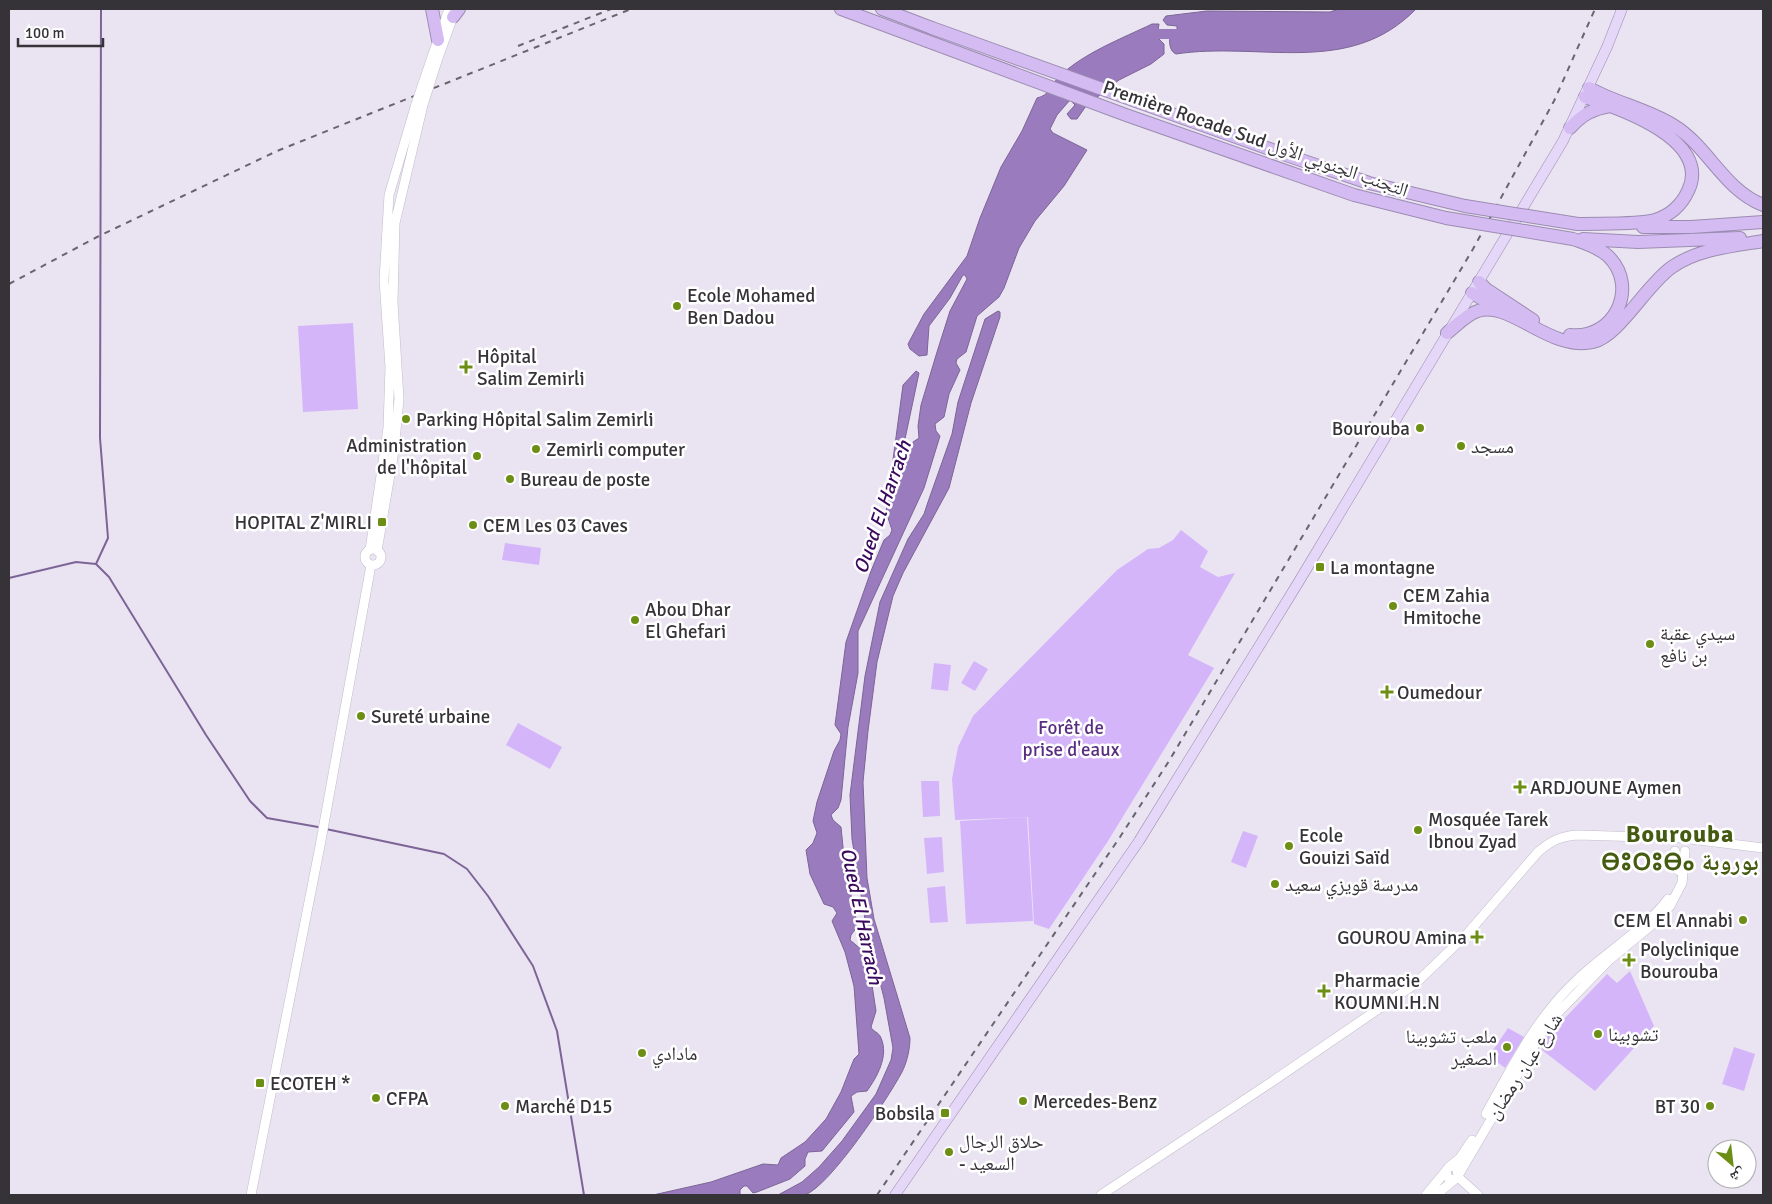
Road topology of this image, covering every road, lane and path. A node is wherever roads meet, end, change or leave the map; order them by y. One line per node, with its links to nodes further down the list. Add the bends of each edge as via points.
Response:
1 (432, 9): 6 (highway)
2 (841, 9): 15 (highway, Première Rocade Sud التجنب الجنوبي الأول, bridge, via 1354,195 1446,218)
3 (882, 9): 13 (highway, Première Rocade Sud التجنب الجنوبي الأول, bridge, via 1369,182 1465,206)
4 (1622, 9): 8 (main road)
5 (454, 11): 6 (street); 7 (street)
6 (438, 40): 7 (street)
7 (435, 57): 27 (street, bridge, via 420,105 395,223 393,302 399,398 394,451 373,551 381,556 380,561 371,565)
8 (1587, 92): 9 (highway); 10 (main road); 11 (highway, via 1674,125 1726,181)
9 (1612, 106): 10 (highway, via 1596,108 1581,116); 13 (highway, via 1668,134 1684,150 1692,167 1691,185 1682,203 1670,214 1653,220)
10 (1570, 128): 17 (main road)
11 (1763, 205)
12 (1763, 222): 13 (highway, Première Rocade Sud التجنب الجنوبي الأول, via 1691,227)
13 (1578, 224)
14 (1763, 236): 15 (highway, Première Rocade Sud التجنب الجنوبي الأول, via 1638,242)
15 (1573, 239): 17 (highway, via 1608,256 1622,286 1622,301 1614,316 1590,334 1561,334 1541,325)
16 (1763, 241): 19 (highway, via 1700,253 1673,266 1655,281 1611,334 1594,342 1572,344 1552,338)
17 (1479, 282): 18 (main road)
18 (1472, 293): 19 (highway); 20 (main road)
19 (1519, 320): 20 (highway, via 1491,310 1479,310)
20 (1447, 333): 28 (main road, via 1139,841)
21 (1661, 838): 22 (street); 24 (street); 29 (street, via 1578,835 1551,841 1467,934 1434,967 1392,1001)
22 (1683, 843): 23 (street, via 1698,840); 24 (street, via 1680,853); 24 (street, via 1672,843); 26 (street, شارع عبان رمضان, via 1682,883 1670,906 1654,924 1597,972 1547,1024)
23 (1763, 848)
24 (1674, 850): 25 (street, شارع عبان رمضان, via 1678,873 1665,903 1578,978 1543,1016 1470,1143)
25 (1448, 1169): 26 (street, via 1457,1168); 30 (street, شارع عبان رمضان)
26 (1457, 1177): 31 (street, شارع عبان رمضان); 32 (street)
27 (252, 1195)
28 (895, 1195)
29 (1101, 1195)
30 (1426, 1195)
31 (1436, 1195)
32 (1476, 1195)

